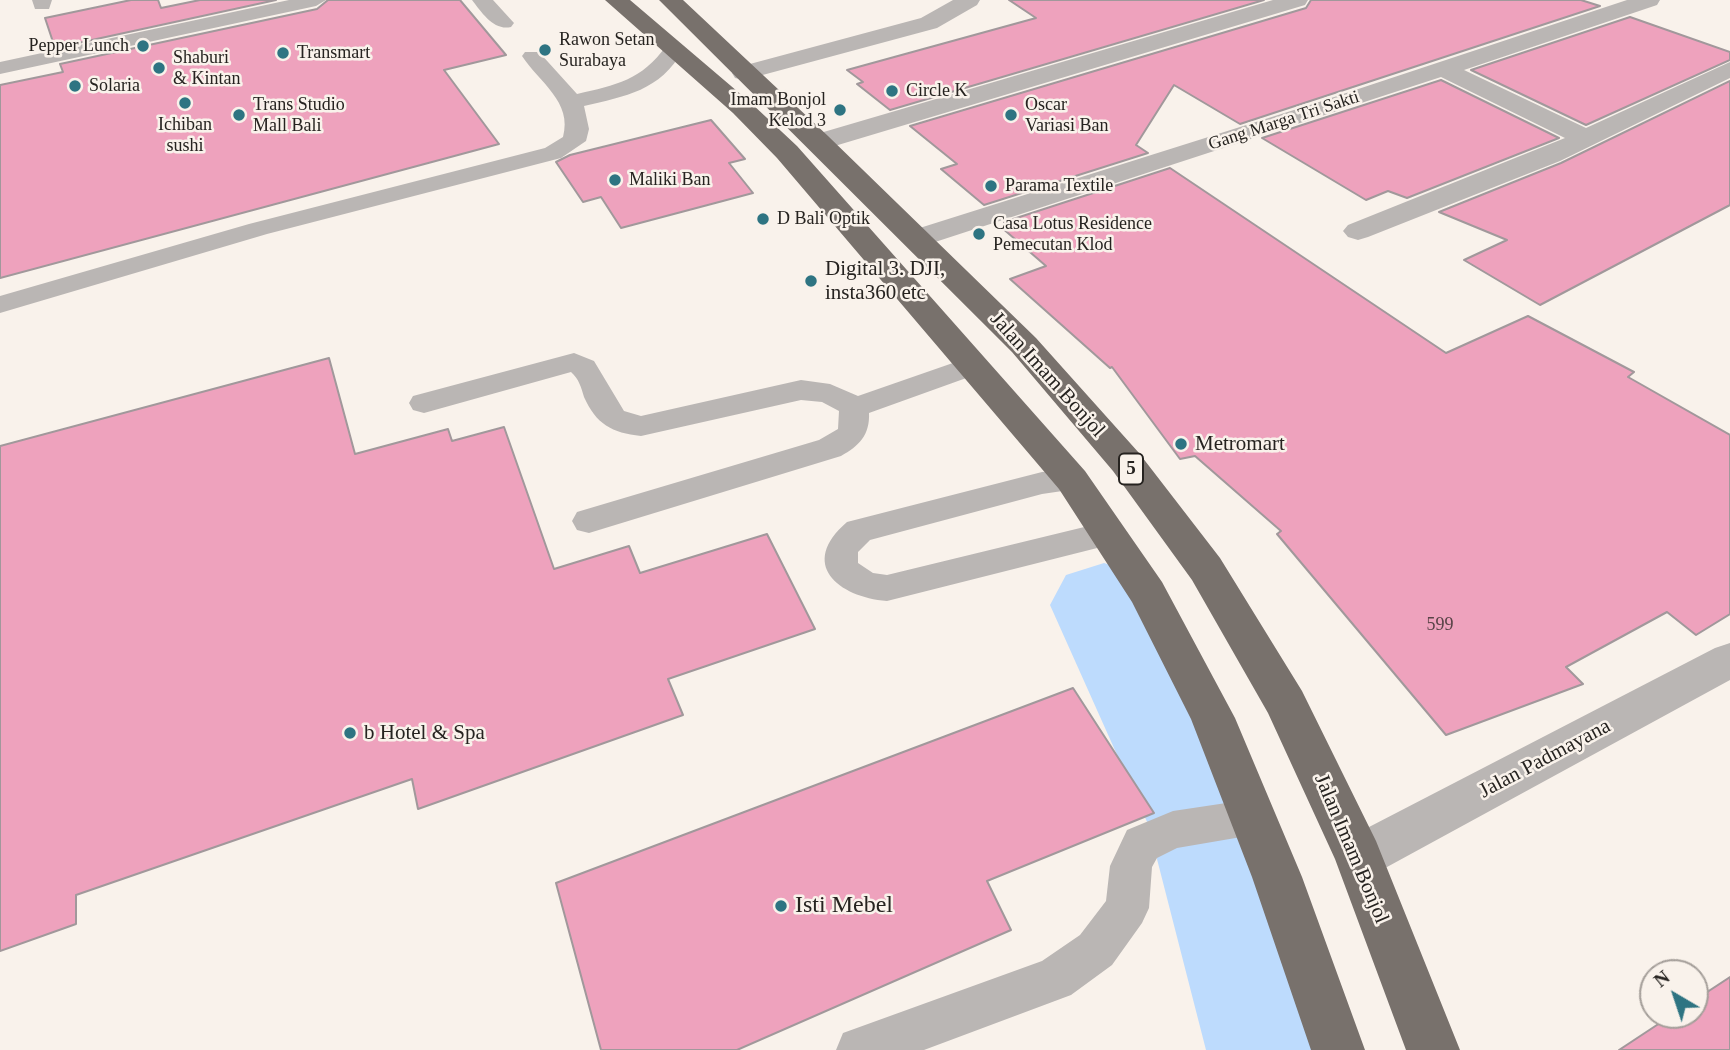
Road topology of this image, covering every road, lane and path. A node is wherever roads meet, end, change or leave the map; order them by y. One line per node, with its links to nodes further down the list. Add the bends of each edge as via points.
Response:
1 (316, 0): 12 (lane)
2 (482, 0): 8 (lane)
3 (616, 0): 11 (highway)
4 (670, 0): 9 (highway, Jalan Imam Bonjol / 5)
5 (969, 0): 15 (street, via 929,23)
6 (1297, 0): 18 (street)
7 (1649, 0): 13 (street, Gang Marga Tri Sakti)
8 (504, 23)
9 (714, 41): 11 (highway); 15 (highway, Jalan Imam Bonjol / 5)
10 (532, 56): 16 (lane)
11 (669, 57): 16 (lane, via 633,86); 22 (highway, via 742,108 787,152)
12 (0, 68)
13 (1443, 69): 17 (street); 20 (street, Gang Marga Tri Sakti)
14 (1730, 69): 17 (street)
15 (744, 73): 18 (highway, Jalan Imam Bonjol / 5)
16 (572, 102): 21 (lane, via 577,135 553,153 258,229)
17 (1586, 138): 19 (street, via 1481,185)
18 (819, 142): 20 (highway, Jalan Imam Bonjol / 5)
19 (1358, 231)
20 (918, 238): 30 (highway, Jalan Imam Bonjol / 5, via 1024,345 1206,569 1286,704)
21 (0, 305)
22 (957, 371): 24 (lane); 25 (highway)
23 (424, 404): 24 (lane, via 574,362 586,368 609,416 630,426 801,390 825,391)
24 (854, 408): 26 (lane, via 856,426 847,439 830,449)
25 (1042, 485): 27 (highway); 27 (lane, via 859,531 841,547 839,558 845,573 871,588 887,588)
26 (589, 521)
27 (1084, 539): 29 (highway, via 1148,593 1213,718)
28 (1730, 660): 30 (street, Jalan Padmayana)
29 (1226, 820): 31 (lane, via 1173,830 1142,844 1131,866 1127,908 1096,950 1055,979); 32 (highway, via 1277,877)
30 (1359, 857): 33 (highway, Jalan Imam Bonjol / 5)
31 (860, 1050)
32 (1338, 1050)
33 (1433, 1050)

